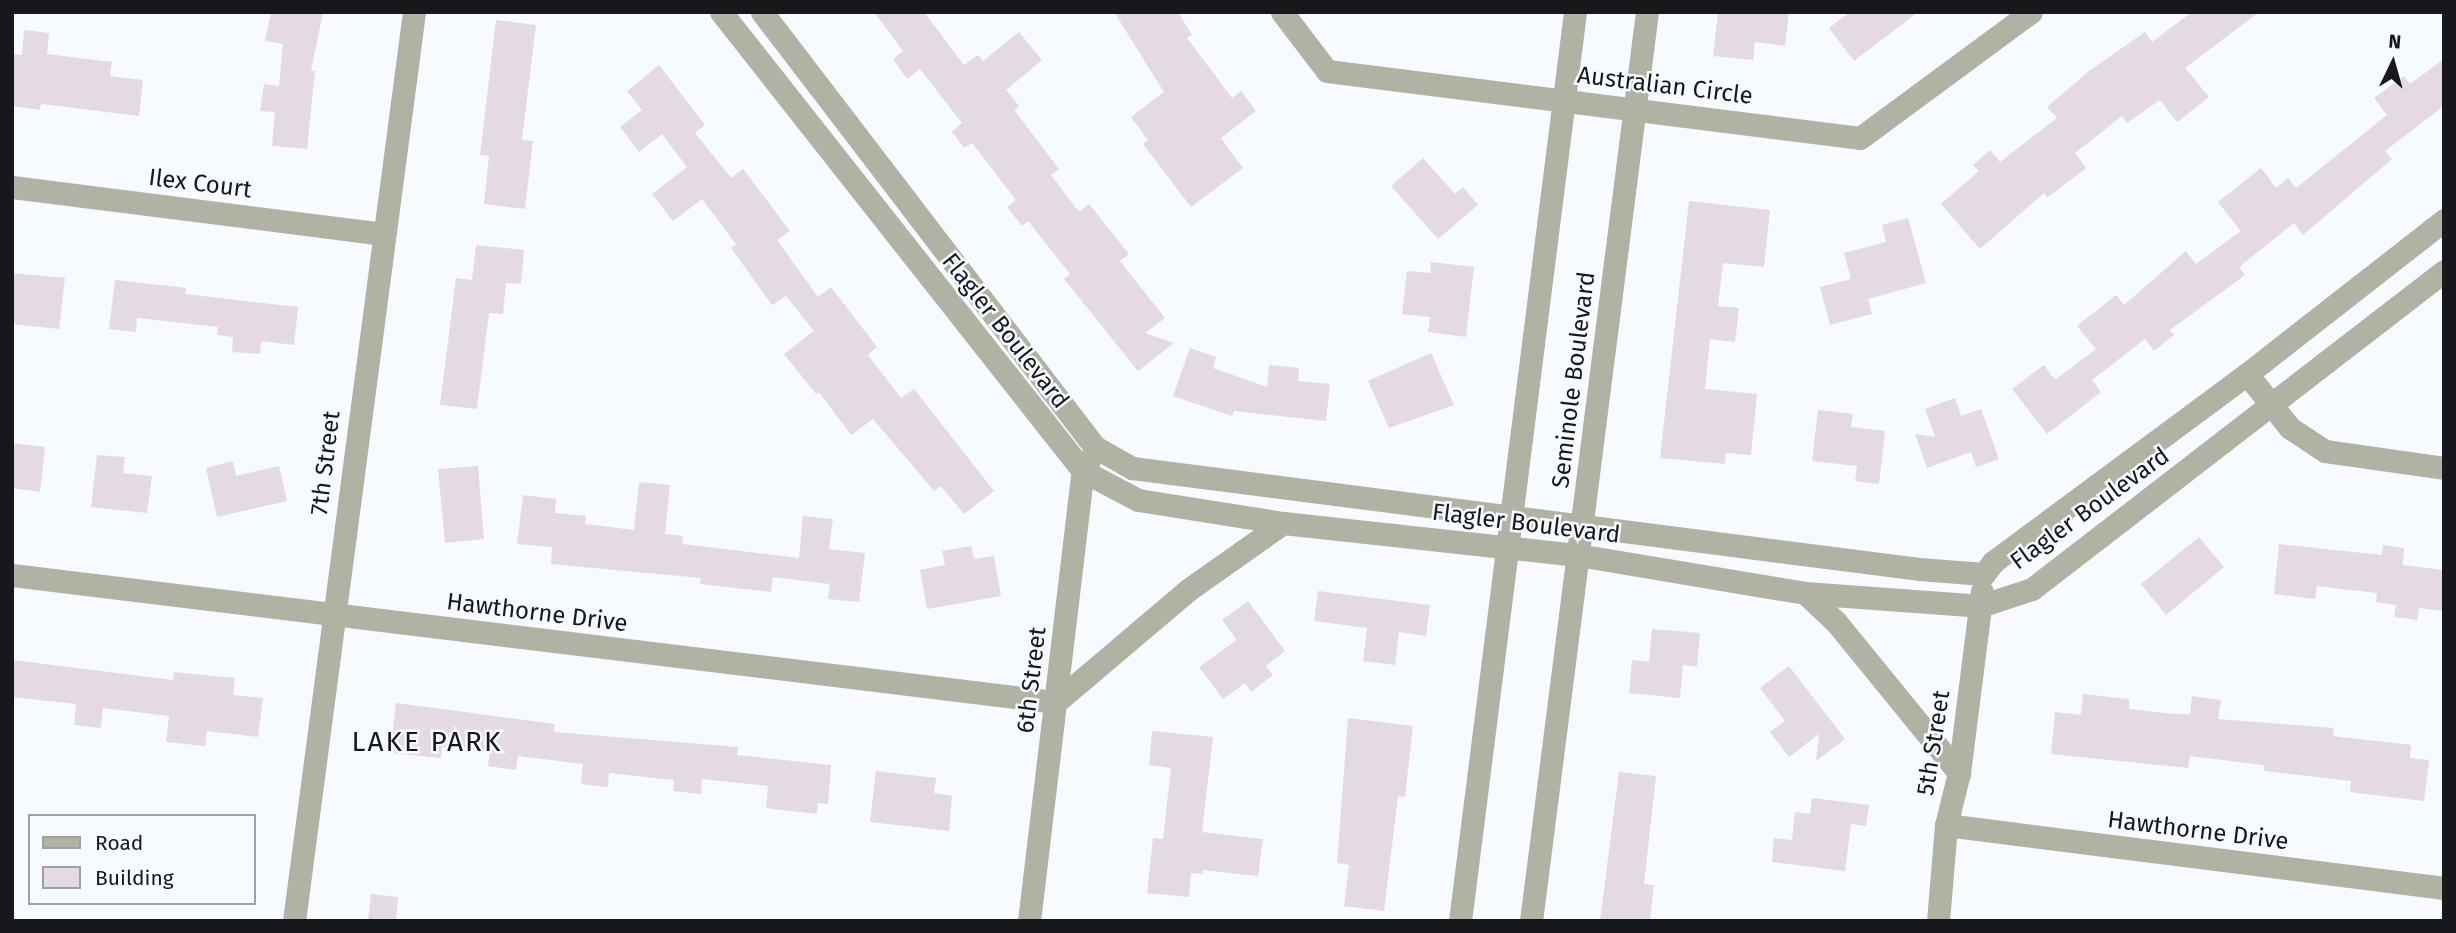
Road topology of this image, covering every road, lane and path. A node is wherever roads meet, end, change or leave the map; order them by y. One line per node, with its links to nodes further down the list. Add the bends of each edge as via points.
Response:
1 (414, 12): 12 (street, 7th Street)
2 (721, 12): 18 (street, Flagler Boulevard)
3 (762, 12): 16 (street, Flagler Boulevard)
4 (1282, 12): 8 (street, Australian Circle, via 1327,71)
5 (1575, 12): 8 (street, Seminole Boulevard)
6 (1647, 12): 9 (street, Seminole Boulevard)
7 (2031, 12): 9 (street, Australian Circle, via 1860,138)
8 (1564, 101): 9 (street, Australian Circle); 19 (street, Seminole Boulevard)
9 (1635, 107): 21 (street, Seminole Boulevard)
10 (12, 187): 12 (street, Ilex Court)
11 (2444, 220): 14 (street, Flagler Boulevard)
12 (382, 233): 28 (street, 7th Street)
13 (2444, 271): 15 (street, Flagler Boulevard)
14 (2247, 374): 15 (street); 24 (street, Flagler Boulevard, via 1993,562)
15 (2273, 406): 17 (street, via 2290,428 2325,451); 27 (street, Flagler Boulevard, via 2032,589)
16 (1095, 447): 18 (street, 6th Street); 19 (street, Flagler Boulevard, via 1132,468)
17 (2444, 468)
18 (1083, 471): 20 (street, Flagler Boulevard, via 1138,500); 29 (street, 6th Street)
19 (1511, 517): 21 (street, Flagler Boulevard); 22 (street, Seminole Boulevard)
20 (1283, 523): 22 (street, Flagler Boulevard); 29 (street, via 1188,590)
21 (1581, 527): 23 (street, Seminole Boulevard); 24 (street, Flagler Boulevard)
22 (1507, 547): 23 (street, Flagler Boulevard); 35 (street, Seminole Boulevard)
23 (1578, 555): 26 (street, Flagler Boulevard); 36 (street, Seminole Boulevard)
24 (1984, 574): 27 (street, 5th Street)
25 (12, 575): 28 (street, Hawthorne Drive)
26 (1805, 593): 27 (street, Flagler Boulevard); 30 (street, via 1836,622)
27 (1980, 606): 30 (street, 5th Street)
28 (333, 615): 29 (street, Hawthorne Drive); 33 (street, 7th Street)
29 (1056, 702): 34 (street, 6th Street)
30 (1959, 773): 31 (street, 5th Street)
31 (1946, 825): 32 (street, Hawthorne Drive); 37 (street, 5th Street)
32 (2444, 888)
33 (294, 921)
34 (1029, 921)
35 (1460, 921)
36 (1531, 921)
37 (1938, 921)

